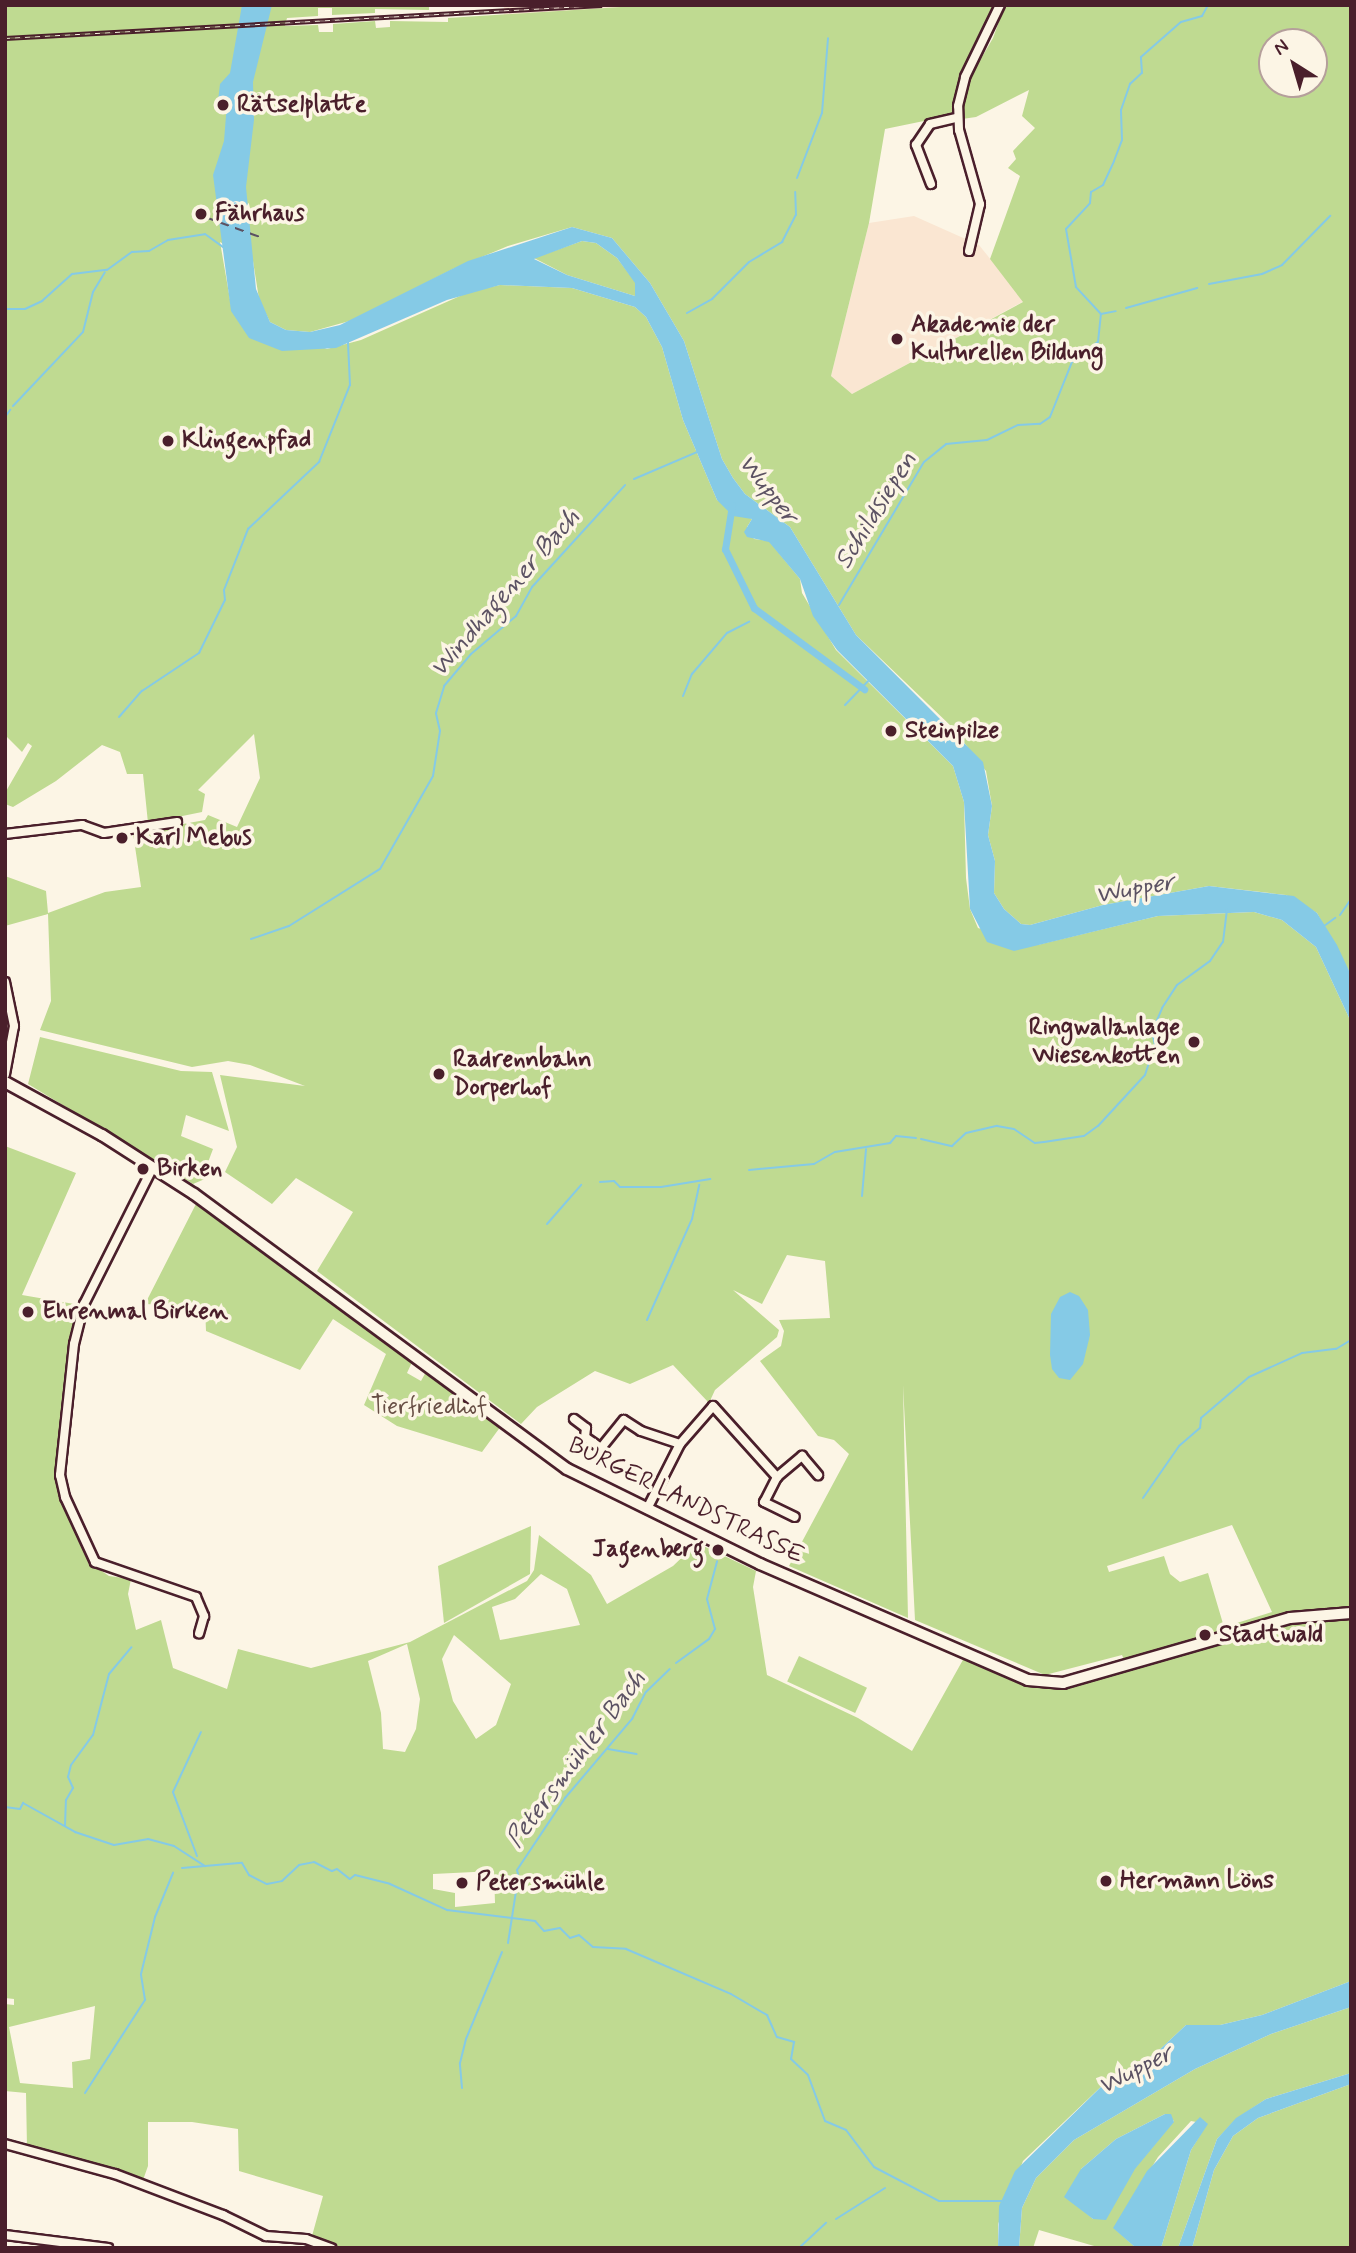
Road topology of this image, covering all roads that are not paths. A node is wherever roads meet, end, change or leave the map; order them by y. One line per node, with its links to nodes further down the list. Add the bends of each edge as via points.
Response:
1 (1000, 5): 2 (street, via 965,77)
2 (957, 118): 3 (street, via 930,124 916,145); 4 (street, via 980,204)
3 (930, 184)
4 (970, 251)
5 (177, 822): 6 (street, via 104,833 82,825 36,834)
6 (5, 834)
7 (5, 982): 9 (street)
8 (5, 1019): 9 (street)
9 (14, 1026): 10 (street)
10 (5, 1074)
11 (5, 1082): 12 (main road, BURGER LANDSTRASSE)
12 (153, 1167): 17 (main road, BURGER LANDSTRASSE, via 558,1463); 20 (street, via 84,1304 74,1344 60,1475 86,1548 102,1567 196,1597 204,1616)
13 (573, 1419): 14 (street, via 586,1429 585,1437 601,1448 624,1420)
14 (680, 1444): 16 (street, via 716,1407); 17 (street)
15 (818, 1475): 16 (street, via 802,1456)
16 (777, 1477): 18 (street, via 764,1502)
17 (647, 1509): 19 (main road, BURGER LANDSTRASSE, via 837,1598 1044,1684 1068,1682 1290,1618)
18 (795, 1517)
19 (1351, 1613)
20 (199, 1633)
21 (5, 2144): 24 (street, via 115,2175 223,2215 261,2235 306,2239)
22 (5, 2235): 23 (street)
23 (108, 2248)
24 (331, 2248)

